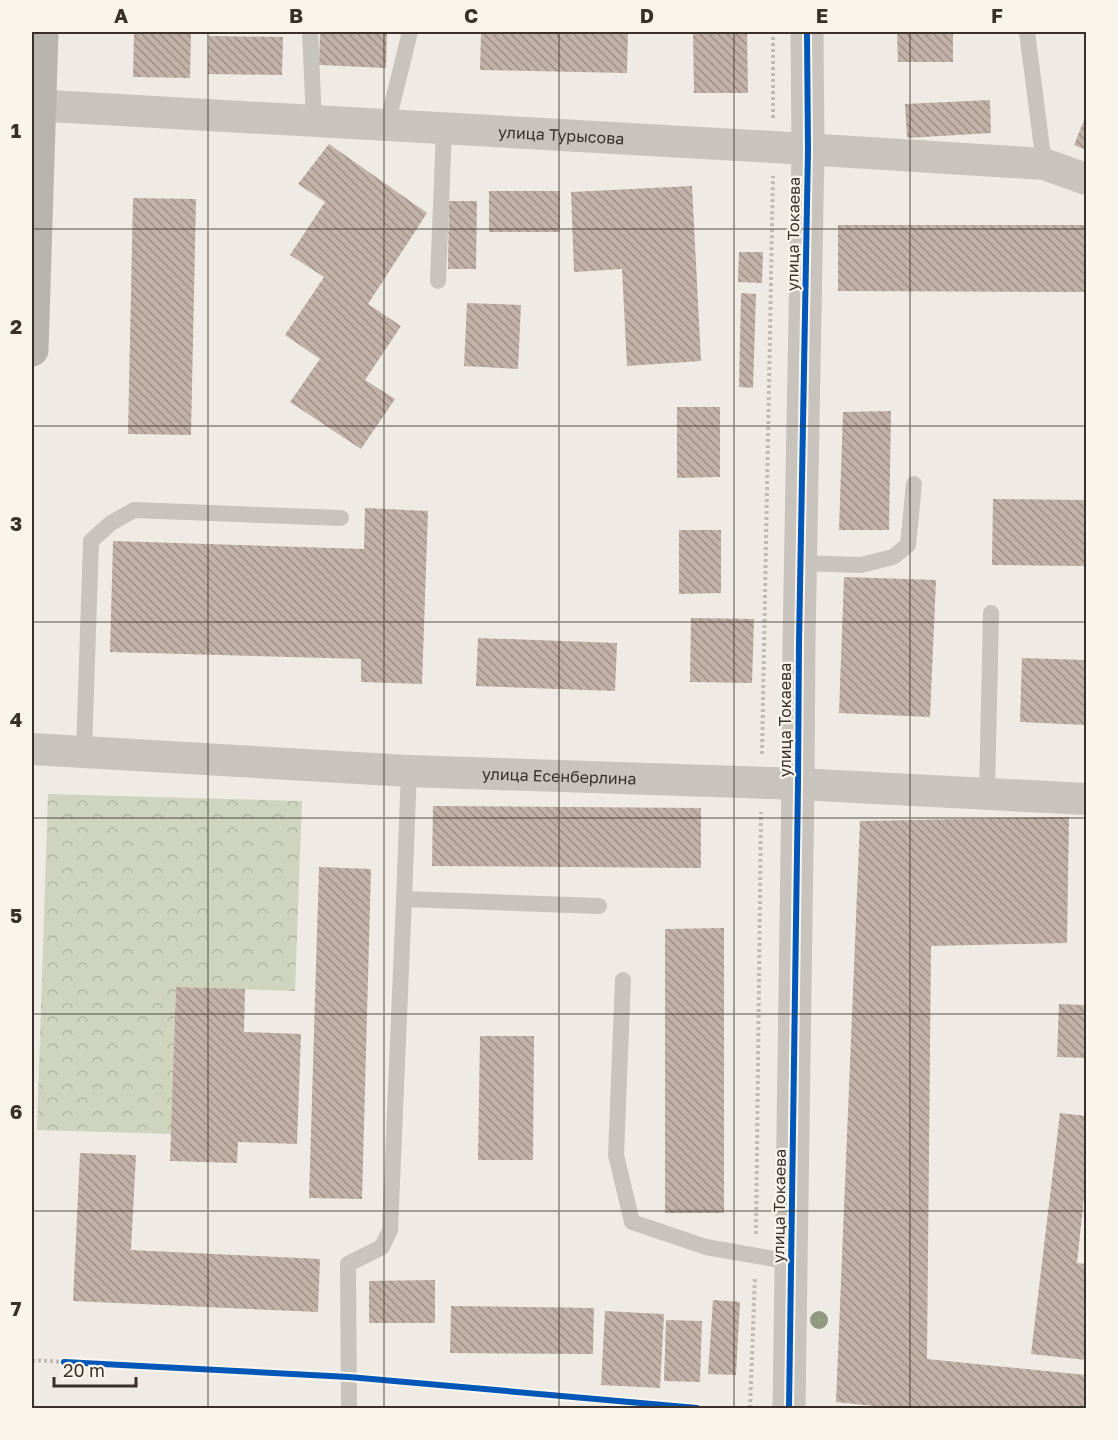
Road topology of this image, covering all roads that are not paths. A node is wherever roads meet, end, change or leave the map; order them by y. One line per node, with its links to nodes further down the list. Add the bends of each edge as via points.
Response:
1 (42, 32): 6 (main road)
2 (310, 32): 7 (lane)
3 (410, 32): 8 (lane)
4 (807, 32): 10 (street, улица Токаева)
5 (1027, 32): 11 (lane)
6 (36, 105): 7 (street, улица Турысова); 14 (main road)
7 (314, 120): 8 (street, улица Турысова)
8 (387, 125): 9 (street, улица Турысова)
9 (444, 128): 10 (street, улица Турысова); 13 (lane)
10 (808, 150): 11 (street, улица Турысова); 17 (street, улица Токаева)
11 (1044, 164): 12 (street, улица Турысова)
12 (1086, 179)
13 (438, 281)
14 (32, 350)
15 (914, 484): 17 (lane, via 908,545 893,557 861,565)
16 (341, 518): 20 (lane, via 134,510 111,523 91,542)
17 (800, 563): 22 (street, улица Токаева)
18 (991, 613): 23 (lane)
19 (32, 749): 20 (street, улица Есенберлина)
20 (84, 752): 21 (street, улица Есенберлина)
21 (409, 771): 22 (street, улица Есенберлина); 25 (lane)
22 (798, 784): 23 (street, улица Есенберлина); 28 (street, улица Токаева)
23 (987, 794): 24 (street, улица Есенберлина)
24 (1086, 799)
25 (404, 899): 26 (lane); 29 (lane, via 390,1230 382,1247 348,1264)
26 (599, 906)
27 (623, 980): 28 (lane, via 616,1155 632,1222 706,1247)
28 (791, 1262): 30 (street, улица Токаева)
29 (349, 1408)
30 (789, 1408)

